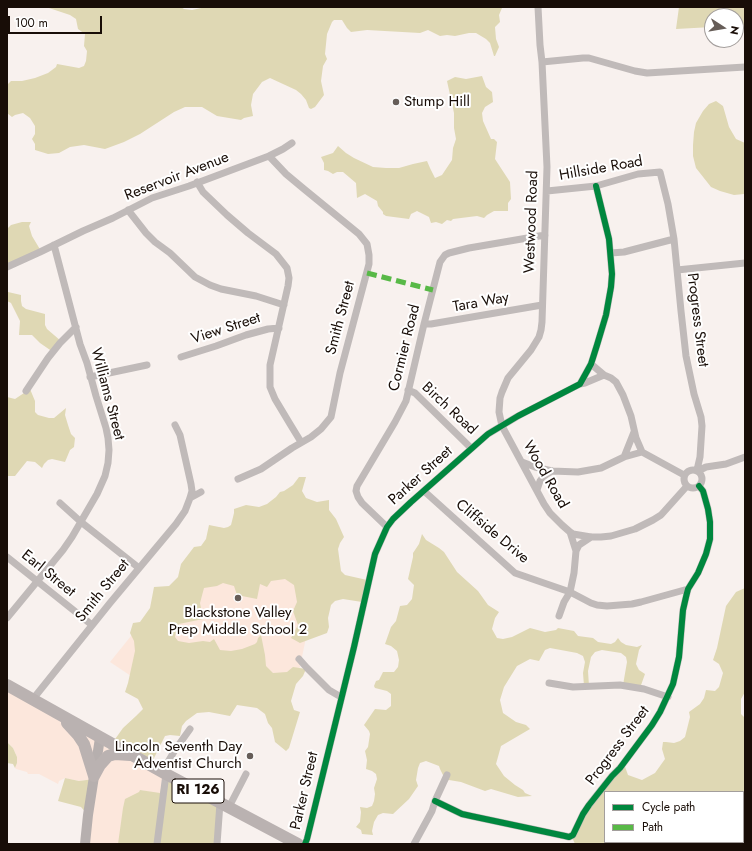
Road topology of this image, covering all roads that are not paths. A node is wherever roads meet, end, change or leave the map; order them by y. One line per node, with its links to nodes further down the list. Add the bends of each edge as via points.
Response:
1 (538, 7): 2 (street, Westwood Road)
2 (542, 62): 3 (street, via 590,58 635,72 647,73); 9 (street, Westwood Road)
3 (745, 67)
4 (292, 143): 5 (street, Reservoir Avenue)
5 (269, 156): 7 (street, Reservoir Avenue); 34 (street, Smith Street, via 286,174 359,234 367,244 369,255 367,273 330,417 321,429)
6 (660, 172): 8 (street, Hillside Road, via 638,174); 12 (street, Progress Street)
7 (197, 182): 10 (street, Reservoir Avenue, via 152,198); 19 (street, via 203,192 227,215 286,265 288,286)
8 (596, 186): 9 (street, Hillside Road); 14 (street, via 610,239)
9 (547, 191): 11 (street, Westwood Road)
10 (128, 210): 13 (street, Reservoir Avenue); 19 (street, via 146,233 195,277 221,289 256,296)
11 (545, 235): 18 (street, Westwood Road); 20 (street, Cormier Road, via 469,248 445,255 440,262)
12 (674, 239): 14 (street); 17 (street, Progress Street)
13 (54, 245): 16 (street, Reservoir Avenue); 21 (street, Williams Street)
14 (611, 253): 24 (street, via 609,299)
15 (745, 263): 17 (street)
16 (7, 267)
17 (677, 270): 40 (street, Progress Street, via 686,356 701,417)
18 (542, 305): 20 (street, Tara Way); 32 (street, Westwood Road, via 539,337 508,378 500,398)
19 (284, 306): 22 (street)
20 (424, 324): 29 (street, Cormier Road)
21 (76, 327): 27 (street, Williams Street); 30 (street, via 48,358)
22 (279, 328): 23 (street, View Street, via 246,334); 34 (street, via 270,365 270,387)
23 (181, 357)
24 (591, 364): 26 (street); 28 (street)
25 (147, 365): 27 (street)
26 (604, 375): 28 (street, Parker Street); 33 (street, via 616,382 624,395)
27 (90, 377): 51 (street, Williams Street, via 106,428 109,450 105,476)
28 (580, 384): 32 (street, Parker Street)
29 (408, 390): 35 (street, Birch Road); 52 (street, Cormier Road, via 396,422 356,491 362,504)
30 (26, 391)
31 (175, 425): 49 (street, via 190,476)
32 (502, 426): 35 (street, Parker Street); 39 (street, Wood Road)
33 (634, 432): 36 (street); 37 (street)
34 (300, 442): 43 (street, Smith Street, via 261,469)
35 (471, 448): 47 (street, Parker Street)
36 (642, 452): 37 (street); 42 (street)
37 (624, 457): 41 (street, via 601,468)
38 (745, 457): 40 (street)
39 (522, 462): 41 (street); 46 (street, Wood Road)
40 (698, 471): 42 (street, via 690,470); 45 (street, via 702,481)
41 (552, 472): 46 (street, via 540,481)
42 (684, 474): 44 (street)
43 (238, 479)
44 (687, 486): 45 (street); 54 (street, Wood Road, via 661,515 645,525 611,536)
45 (699, 486): 59 (street, Progress Street, via 708,509 710,539 698,573)
46 (536, 490): 53 (street, Wood Road, via 554,518)
47 (424, 491): 52 (street, Parker Street); 60 (street, Cliffside Drive, via 516,573)
48 (201, 492): 49 (street)
49 (190, 498): 57 (street, Smith Street, via 176,524)
50 (60, 503): 51 (street)
51 (81, 522): 57 (street); 58 (street, Williams Street, via 63,550)
52 (387, 527): 68 (street, Parker Street, via 375,554)
53 (570, 532): 54 (street, Wood Road); 55 (street)
54 (591, 537): 55 (street, via 579,545)
55 (576, 551): 60 (street)
56 (7, 557): 58 (street, Earl Street)
57 (139, 568): 63 (street, Smith Street)
58 (37, 582): 62 (street, Williams Street); 63 (street, Earl Street)
59 (688, 589): 60 (street, Cliffside Drive, via 641,602 607,606 591,603); 67 (street, Progress Street, via 683,610 677,670)
60 (570, 592): 61 (street)
61 (559, 616)
62 (7, 618)
63 (92, 625): 69 (street, Smith Street)
64 (299, 659): 68 (street, via 328,690)
65 (549, 683): 67 (street, via 573,687 620,685)
66 (7, 685): 69 (main road, RI 126)
67 (668, 696): 78 (street, Progress Street, via 652,725 589,805 573,835 569,837 462,814)
68 (341, 697): 85 (street, Parker Street)
69 (33, 699): 70 (main road, RI 126)
70 (60, 715): 72 (main road, RI 126); 77 (main road, via 82,741)
71 (190, 730): 74 (street, via 175,750)
72 (100, 738): 73 (main road, RI 126); 77 (street)
73 (135, 756): 74 (main road, RI 126); 77 (main road, via 108,756)
74 (164, 773): 79 (main road, RI 126); 82 (street)
75 (246, 774): 79 (street)
76 (447, 775): 78 (street)
77 (94, 776): 81 (street)
78 (435, 801): 86 (street)
79 (224, 805): 80 (main road, RI 126); 83 (street)
80 (285, 841): 84 (main road, RI 126)
81 (85, 844)
82 (157, 844)
83 (217, 844)
84 (298, 844)
85 (305, 844)
86 (414, 844)

